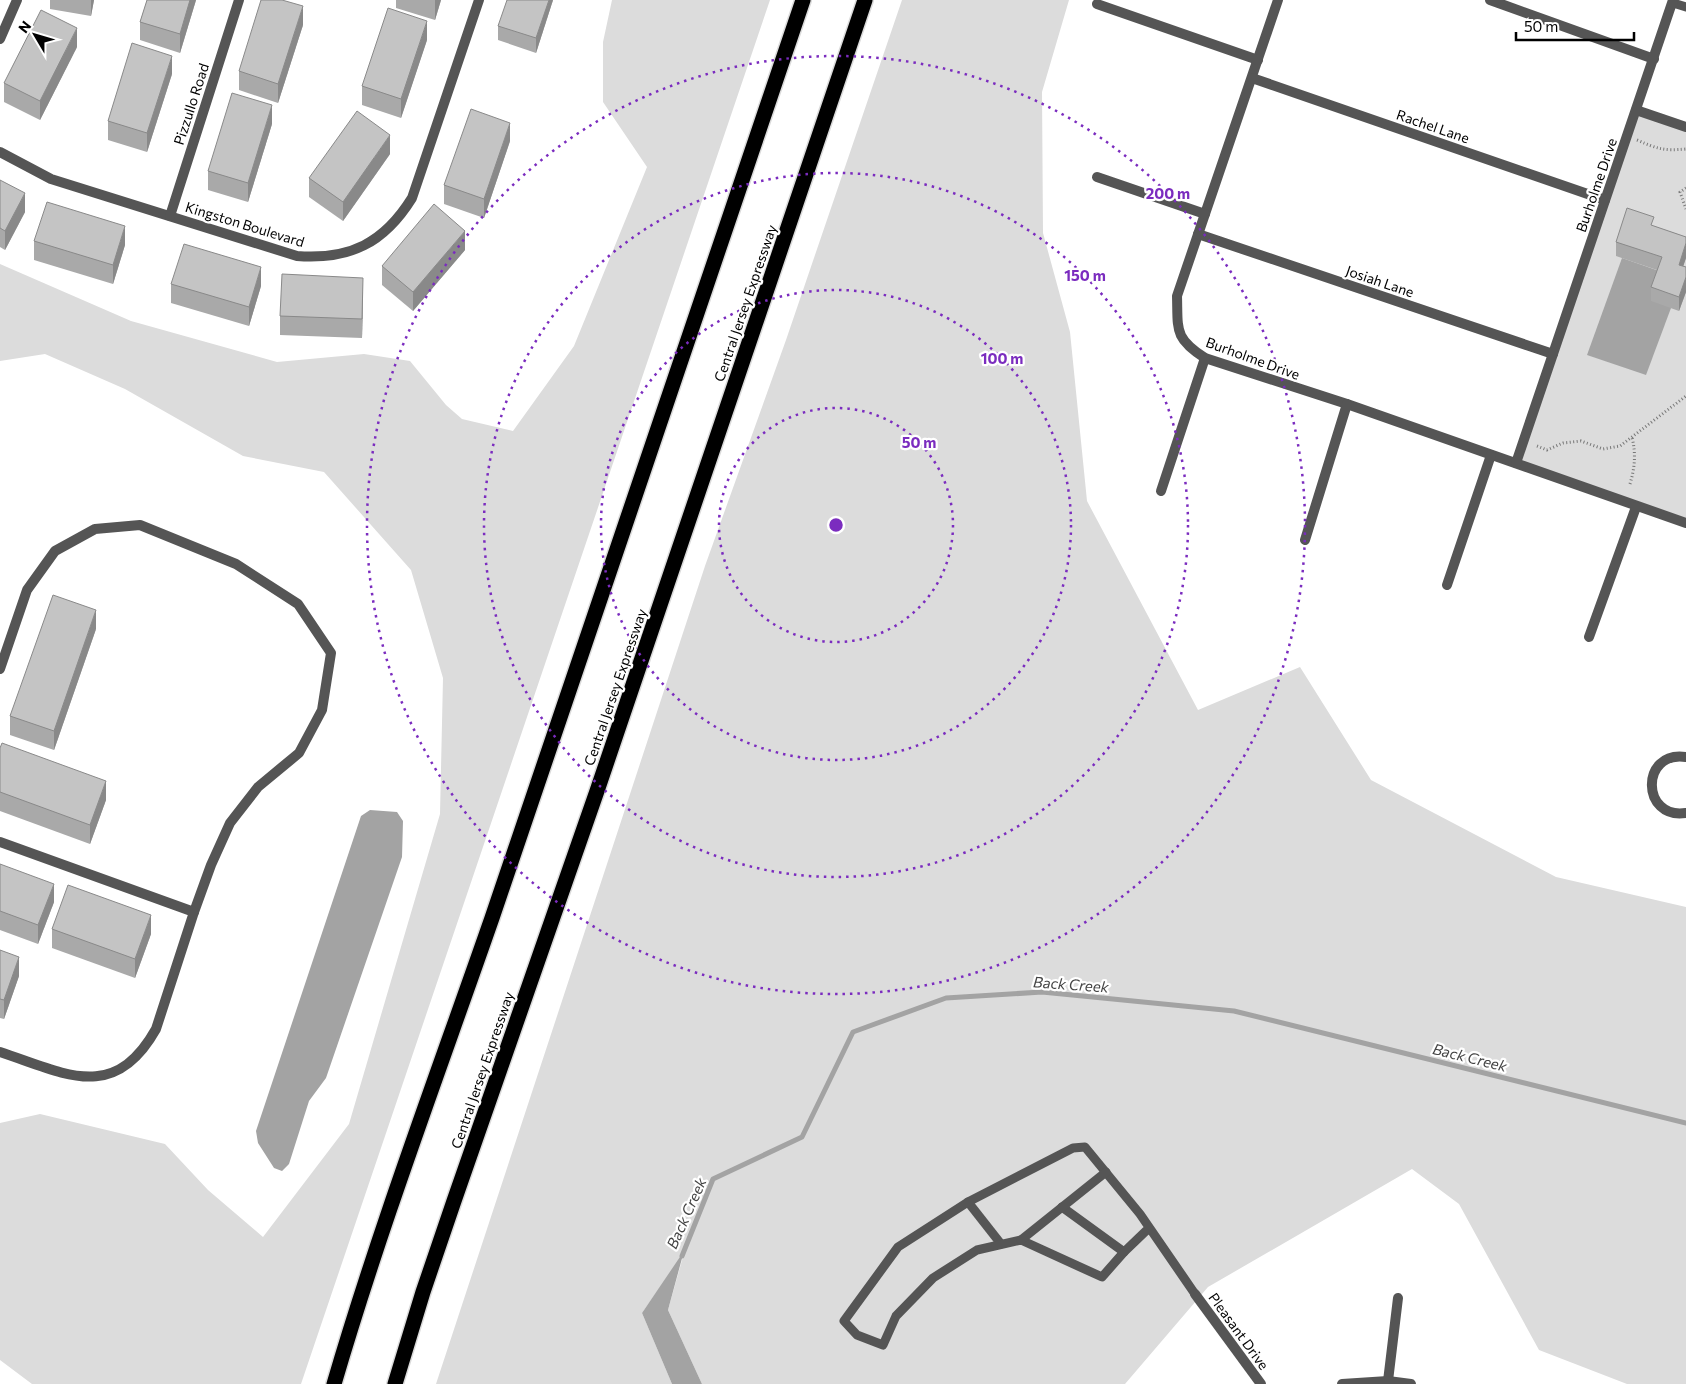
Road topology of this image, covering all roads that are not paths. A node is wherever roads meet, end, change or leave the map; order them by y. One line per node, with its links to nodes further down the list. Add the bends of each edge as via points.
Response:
1 (17, 0): 11 (street)
2 (238, 0): 21 (street, Pizzullo Road)
3 (479, 0): 21 (street, Kingston Boulevard, via 412,198 390,228 375,240 337,256 297,256)
4 (803, 0): 50 (highway, via 492,918 398,1184)
5 (865, 0): 51 (highway, Central Jersey Expressway)
6 (1278, 0): 13 (street, Burholme Drive)
7 (1490, 0): 12 (street)
8 (1673, 1): 10 (lane); 12 (street, Burholme Drive)
9 (1097, 4): 13 (street)
10 (1686, 7)
11 (0, 39)
12 (1654, 59): 15 (street, Burholme Drive)
13 (1258, 60): 14 (street, Burholme Drive)
14 (1252, 78): 19 (street, Rachel Lane); 20 (street, Burholme Drive)
15 (1636, 110): 16 (street); 19 (street, Burholme Drive)
16 (1686, 126)
17 (0, 152): 21 (street, Kingston Boulevard, via 51,179)
18 (1097, 177): 20 (street)
19 (1605, 200): 23 (street, Burholme Drive)
20 (1205, 214): 22 (street, Burholme Drive)
21 (170, 216)
22 (1198, 234): 23 (street, Josiah Lane); 24 (street, Burholme Drive, via 1177,296 1176,324 1183,340)
23 (1553, 354): 27 (street, Burholme Drive)
24 (1205, 358): 25 (street, Burholme Drive); 28 (street)
25 (1347, 404): 26 (street, Burholme Drive); 31 (street)
26 (1491, 455): 27 (street, Burholme Drive); 32 (street)
27 (1516, 463): 29 (street, Burholme Drive)
28 (1161, 491)
29 (1636, 507): 30 (street, Burholme Drive); 33 (street)
30 (1686, 523)
31 (1304, 540)
32 (1448, 585)
33 (1588, 637)
34 (0, 670): 38 (street, via 27,590 55,551 95,529 140,525 236,564 298,604 331,653 322,710 299,753 258,786 230,823)
35 (1686, 757): 36 (street, via 1668,758 1659,765 1651,789 1656,801 1666,810 1680,814)
36 (1686, 812)
37 (0, 842): 38 (street)
38 (194, 912): 39 (street, via 156,1030 134,1060 120,1070 97,1078 68,1074)
39 (0, 1052)
40 (1106, 1172): 41 (lane, via 1085,1147 1073,1148); 42 (lane); 43 (lane)
41 (968, 1202): 45 (lane); 45 (lane, via 898,1247 844,1321 857,1335 883,1345 896,1316 932,1278 977,1250)
42 (1062, 1207): 44 (lane); 46 (lane)
43 (1150, 1228): 46 (lane); 47 (lane)
44 (1021, 1240): 45 (lane); 46 (lane, via 1102,1277)
45 (1001, 1244)
46 (1124, 1252)
47 (1195, 1294): 52 (street, Pleasant Drive)
48 (1398, 1298): 49 (street)
49 (1388, 1381): 53 (street); 54 (street)
50 (334, 1384)
51 (394, 1384)
52 (1261, 1384)
53 (1342, 1384)
54 (1411, 1384)

